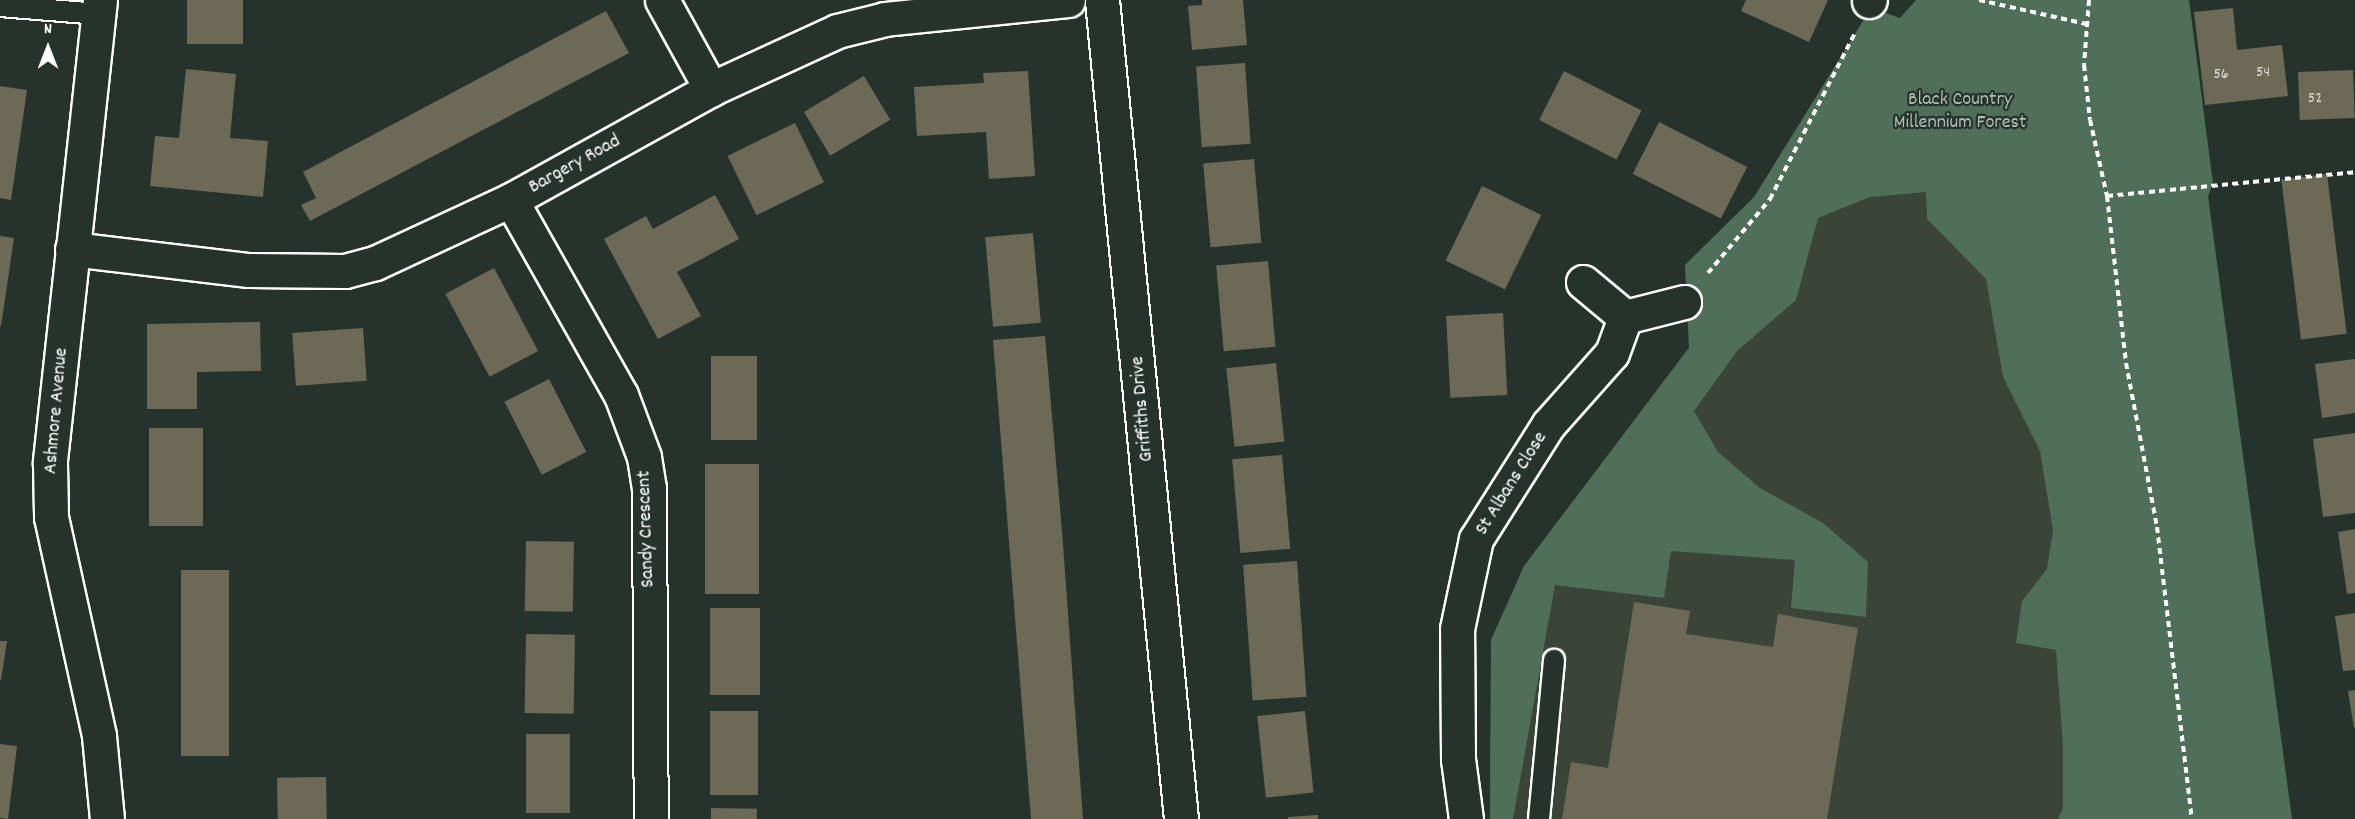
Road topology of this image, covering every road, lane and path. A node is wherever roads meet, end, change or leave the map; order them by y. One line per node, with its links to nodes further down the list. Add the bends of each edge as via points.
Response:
1 (662, 0): 10 (street)
2 (1068, 0): 10 (street, Bargery Road, via 885,19 837,31)
3 (1102, 0): 21 (street, Griffiths Drive)
4 (1979, 0): 9 (path)
5 (2089, 0): 9 (path)
6 (1869, 1): 16 (path, via 1835,82 1770,199)
7 (0, 6): 8 (lane)
8 (100, 7): 14 (street, Ashmore Avenue)
9 (2086, 24): 12 (path, via 2090,120)
10 (711, 89): 13 (street, Bargery Road)
11 (2355, 172): 12 (path)
12 (2107, 196): 24 (path, via 2126,363 2179,679)
13 (511, 200): 14 (street, Bargery Road, via 375,263 345,271 249,270); 20 (street, Sandy Crescent, via 621,395 644,457 649,488)
14 (72, 249): 19 (street, Ashmore Avenue, via 50,463 51,517 99,736)
15 (1583, 282): 17 (street)
16 (1684, 302): 17 (street)
17 (1625, 317): 22 (street, St Albans Close, via 1612,353 1548,425 1476,539 1457,629 1458,759)
18 (1554, 660): 23 (lane)
19 (107, 819)
20 (651, 819)
21 (1181, 819)
22 (1466, 819)
23 (1539, 819)
24 (2192, 819)

